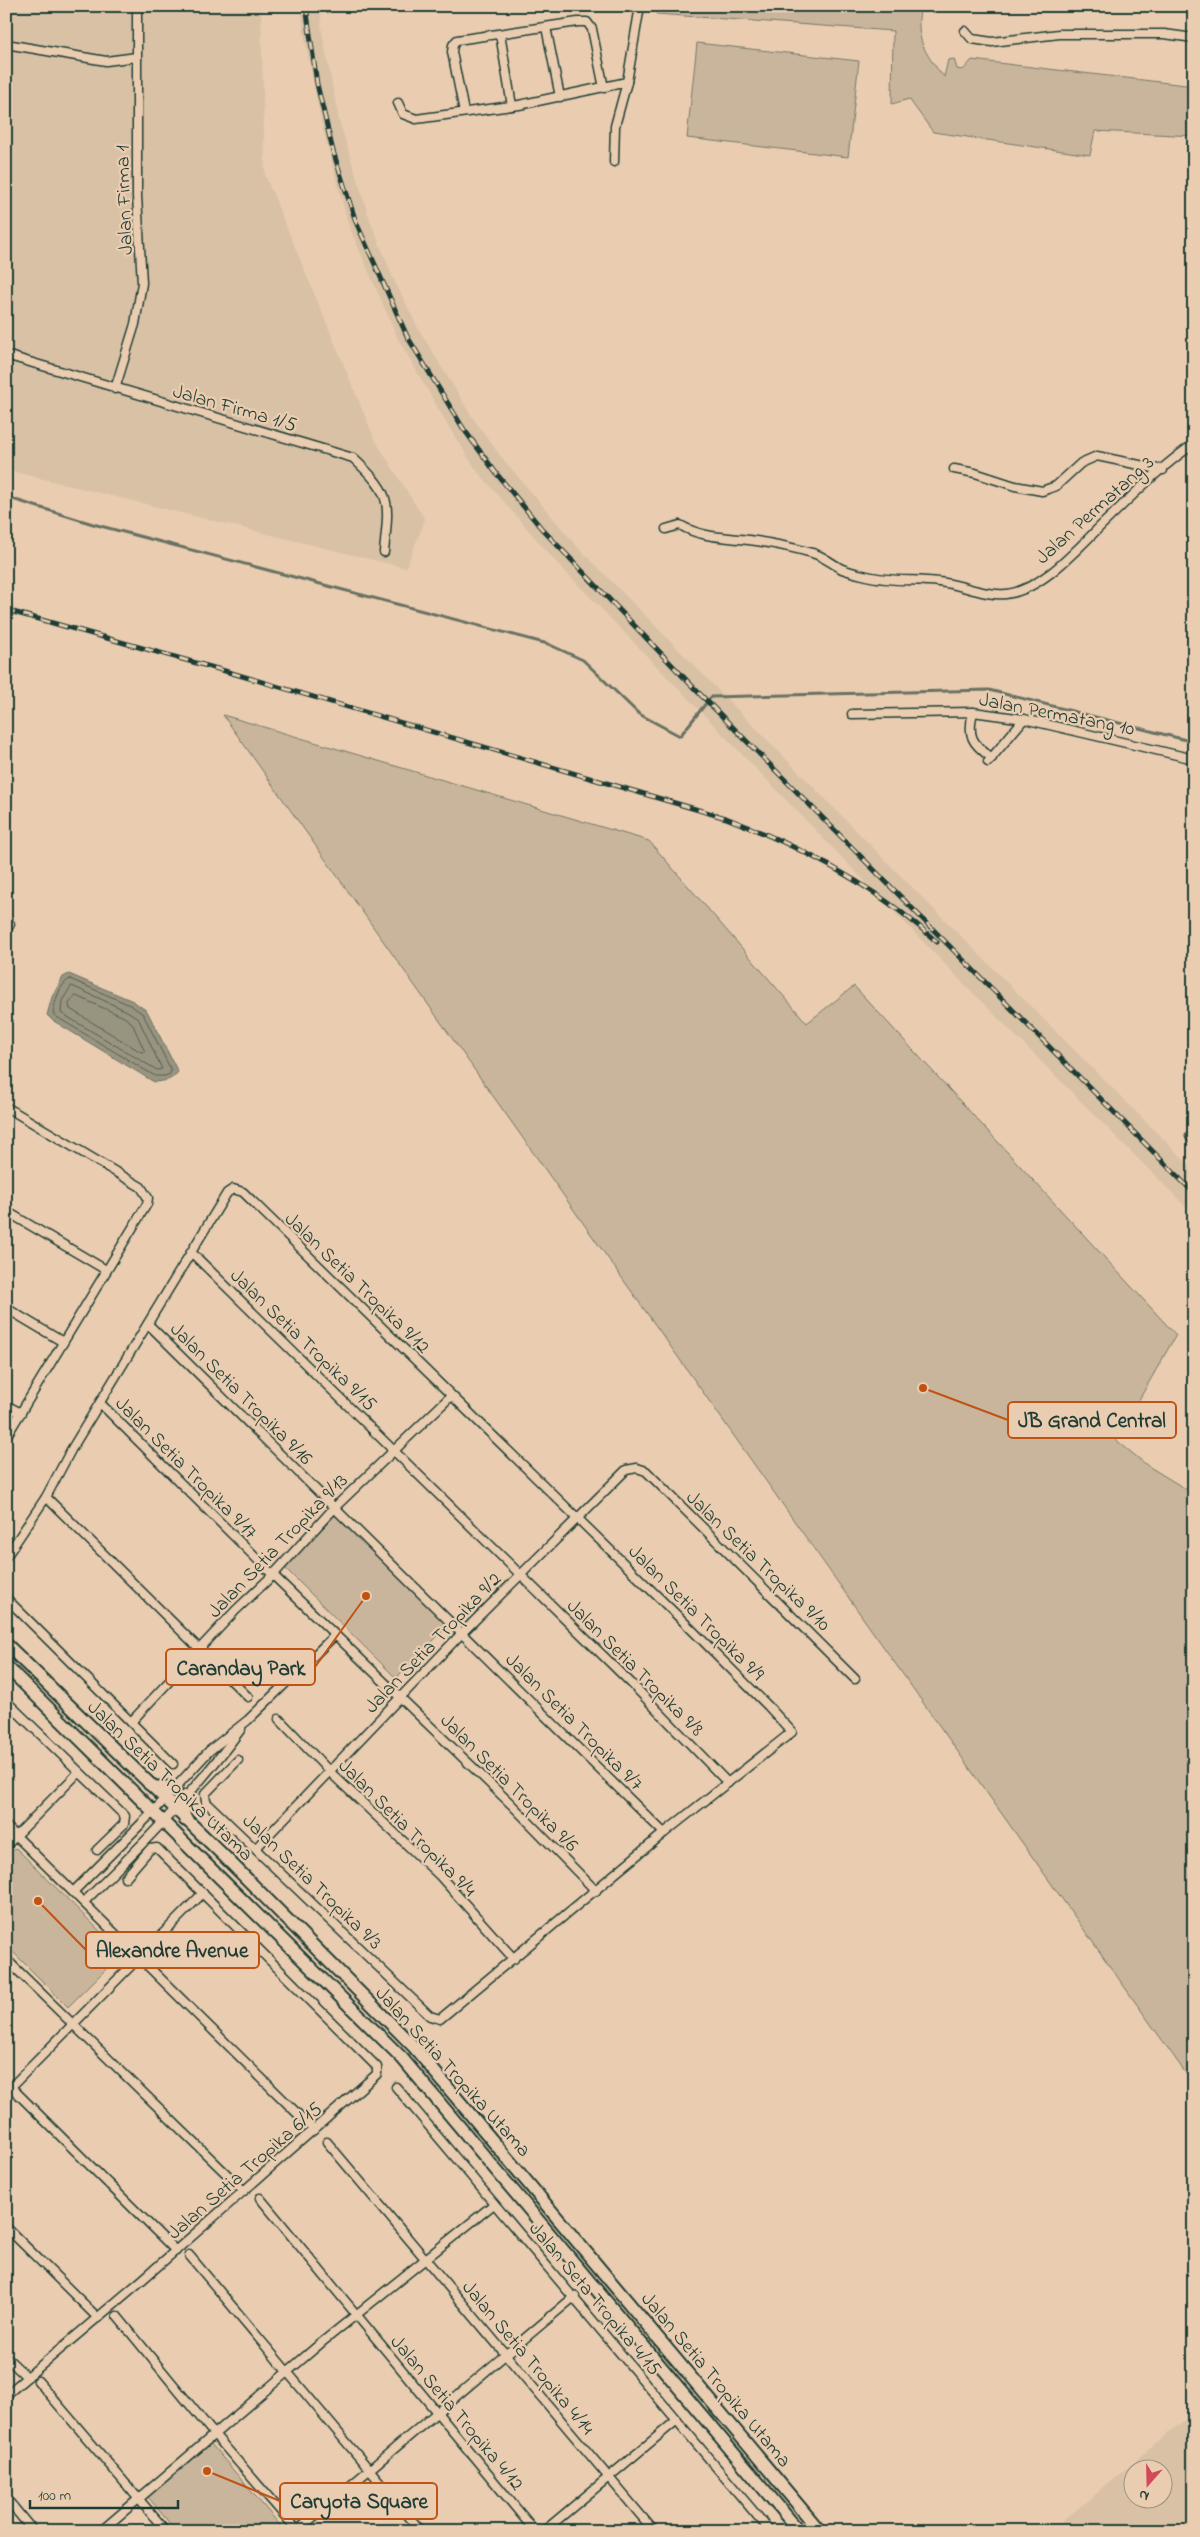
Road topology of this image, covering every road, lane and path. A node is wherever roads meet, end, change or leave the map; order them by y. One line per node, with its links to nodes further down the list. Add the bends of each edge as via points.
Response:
1 (137, 6): 8 (street, Jalan Firma 1)
2 (640, 6): 9 (street)
3 (546, 27): 5 (street); 10 (street, via 587,22 592,29); 11 (street)
4 (964, 31): 6 (street, via 972,39 992,42 1059,34 1164,34)
5 (500, 34): 13 (street); 14 (street, via 457,40 453,44)
6 (1194, 38)
7 (6, 44): 8 (street, via 106,61)
8 (138, 57): 17 (street, Jalan Firma 1, via 137,196 142,283 135,324)
9 (628, 82): 10 (street); 15 (street, via 615,126)
10 (604, 88): 11 (street)
11 (560, 97): 13 (street)
12 (398, 103): 14 (street, via 403,114 412,119)
13 (512, 106): 14 (street)
14 (464, 112)
15 (614, 162)
16 (6, 355): 17 (street, Jalan Firma 1/5)
17 (115, 389): 22 (street, Jalan Firma 1/5, via 353,458 382,489 389,507)
18 (1194, 444): 20 (street, Jalan Permatang 3)
19 (954, 469): 20 (street, via 1042,491 1056,486 1081,463 1097,456)
20 (1163, 470): 21 (street, Jalan Permatang 3, via 1060,566 1033,584 1004,594 945,582 869,577 844,570 814,553 785,545 708,537 691,532 680,524)
21 (666, 529)
22 (384, 552)
23 (973, 712): 24 (street, Jalan Permatang 10); 25 (street, Jalan Permatang 10); 25 (street, via 969,726 971,736 990,760)
24 (852, 714)
25 (1024, 719): 26 (street, Jalan Permatang 10)
26 (1194, 759)
27 (6, 1107): 30 (street, via 145,1192 147,1204)
28 (6, 1211): 30 (street)
29 (191, 1252): 32 (street); 34 (street, Jalan Setia Tropika 9/12, via 227,1193 233,1189 243,1192); 39 (street, Jalan Setia Tropika 9/15)
30 (106, 1270): 33 (street)
31 (6, 1308): 33 (street)
32 (148, 1324): 35 (street); 42 (street, Jalan Setia Tropika 9/16)
33 (63, 1342): 37 (street)
34 (451, 1396): 39 (street, Jalan Setia Tropika 9/13); 43 (street, Jalan Setia Tropika 9/12)
35 (100, 1403): 41 (street); 46 (street, Jalan Setia Tropika 9/17)
36 (6, 1405): 37 (street)
37 (20, 1413): 38 (street)
38 (6, 1437)
39 (394, 1450): 42 (street, Jalan Setia Tropika 9/13); 45 (street, Jalan Setia Tropika 9/15)
40 (637, 1468): 43 (street, Jalan Setia Tropika 9/2, via 626,1470); 53 (street, Jalan Setia Tropika 9/10, via 646,1471)
41 (46, 1497): 44 (street); 51 (street)
42 (334, 1508): 46 (street, Jalan Setia Tropika 9/13); 48 (street, Jalan Setia Tropika 9/16)
43 (577, 1517): 45 (street, Jalan Setia Tropika 9/2); 67 (street, Jalan Setia Tropika 9/9, via 792,1732)
44 (6, 1556)
45 (521, 1574): 48 (street, Jalan Setia Tropika 9/2); 67 (street, Jalan Setia Tropika 9/8)
46 (273, 1575): 49 (street, Jalan Setia Tropika 9/17); 51 (street, Jalan Setia Tropika 9/13)
47 (6, 1598): 59 (street)
48 (462, 1633): 54 (street, Jalan Setia Tropika 9/2); 76 (street, Jalan Setia Tropika 9/7)
49 (335, 1634): 54 (street, Jalan Setia Tropika 9/6); 58 (street)
50 (6, 1644): 65 (main road, Jalan Setia Tropika Utama)
51 (200, 1649): 55 (street); 59 (street, Jalan Setia Tropika 9/13)
52 (6, 1666): 72 (main road, Jalan Setia Tropika Utama)
53 (855, 1679)
54 (401, 1696): 63 (street, Jalan Setia Tropika 9/2); 84 (street, Jalan Setia Tropika 9/6)
55 (248, 1697)
56 (6, 1701): 62 (street)
57 (279, 1718): 63 (street, Jalan Setia Tropika 9/4)
58 (248, 1720): 64 (street, via 209,1751); 66 (street)
59 (131, 1722): 61 (street)
60 (238, 1760): 80 (street, Jalan Setia Tropika 9/3, via 204,1799)
61 (174, 1764)
62 (79, 1772): 77 (street); 81 (street, via 126,1819)
63 (331, 1773): 80 (street, Jalan Setia Tropika 9/2); 90 (street, Jalan Setia Tropika 9/4, via 440,1876)
64 (187, 1774): 66 (street); 68 (street)
65 (148, 1783): 68 (main road, via 156,1787); 70 (main road, Jalan Setia Tropika Utama)
66 (196, 1783): 69 (street)
67 (728, 1783): 76 (street)
68 (175, 1787): 70 (street)
69 (186, 1796): 71 (street); 73 (main road)
70 (165, 1799): 71 (main road, Jalan Setia Tropika Utama); 72 (street)
71 (175, 1808): 73 (main road, Jalan Setia Tropika Utama); 74 (street)
72 (153, 1812): 74 (main road, Jalan Setia Tropika Utama); 78 (street)
73 (185, 1820): 130 (main road, Jalan Setia Tropika Utama, via 413,2046)
74 (162, 1822): 82 (street); 129 (main road, Jalan Setia Tropika Utama, via 402,2058)
75 (6, 1826): 77 (street)
76 (664, 1833): 84 (street)
77 (16, 1836): 79 (street); 85 (street)
78 (121, 1844): 82 (street); 85 (street)
79 (6, 1846)
80 (256, 1848): 90 (street, Jalan Setia Tropika 9/3, via 430,2016 440,2019)
81 (97, 1850)
82 (131, 1855): 87 (street)
83 (125, 1878): 86 (street, via 153,1847)
84 (596, 1891): 90 (street)
85 (73, 1892): 87 (street)
86 (203, 1893): 88 (street); 94 (street, Jalan Setia Tropika 6/15, via 377,2067 376,2077)
87 (84, 1902): 88 (street)
88 (139, 1956): 91 (street); 94 (street)
89 (6, 1959): 91 (street)
90 (514, 1959)
91 (74, 2023): 92 (street); 96 (street)
92 (8, 2087): 100 (street)
93 (396, 2087): 98 (street, Jalan Seta Tropika 4/15)
94 (314, 2130): 96 (street, Jalan Setia Tropika 6/15)
95 (327, 2142): 102 (street, Jalan Setia Tropika 4/14)
96 (244, 2191): 100 (street, Jalan Setia Tropika 6/15)
97 (260, 2198): 104 (street, Jalan Setia Tropika 4/12)
98 (494, 2204): 102 (street); 103 (street, Jalan Seta Tropika 4/15)
99 (6, 2227): 106 (street)
100 (176, 2251): 106 (street, Jalan Setia Tropika 6/15)
101 (189, 2255): 109 (street)
102 (425, 2258): 104 (street); 107 (street, Jalan Setia Tropika 4/14)
103 (575, 2296): 107 (street); 114 (street, Jalan Seta Tropika 4/15)
104 (356, 2315): 109 (street); 113 (street, Jalan Setia Tropika 4/12)
105 (117, 2316): 115 (street)
106 (98, 2318): 110 (street, Jalan Setia Tropika 6/15)
107 (506, 2353): 113 (street); 117 (street, Jalan Setia Tropika 4/14)
108 (6, 2356): 110 (street)
109 (287, 2372): 115 (street); 116 (street)
110 (27, 2377): 112 (street, Jalan Setia Tropika 6/15)
111 (38, 2381): 119 (street)
112 (6, 2394)
113 (437, 2412): 116 (street); 125 (street, Jalan Setia Tropika 4/12)
114 (677, 2420): 117 (street); 128 (street, Jalan Seta Tropika 4/15)
115 (214, 2434): 119 (street); 120 (street)
116 (369, 2470): 120 (street); 124 (street)
117 (609, 2477): 126 (street); 127 (street, Jalan Setia Tropika 4/14)
118 (6, 2498): 121 (street)
119 (139, 2498): 122 (street); 123 (street)
120 (298, 2530)
121 (33, 2531)
122 (101, 2531)
123 (166, 2531)
124 (421, 2531)
125 (535, 2531)
126 (544, 2531)
127 (654, 2531)
128 (770, 2531)
129 (799, 2531)
130 (820, 2531)

